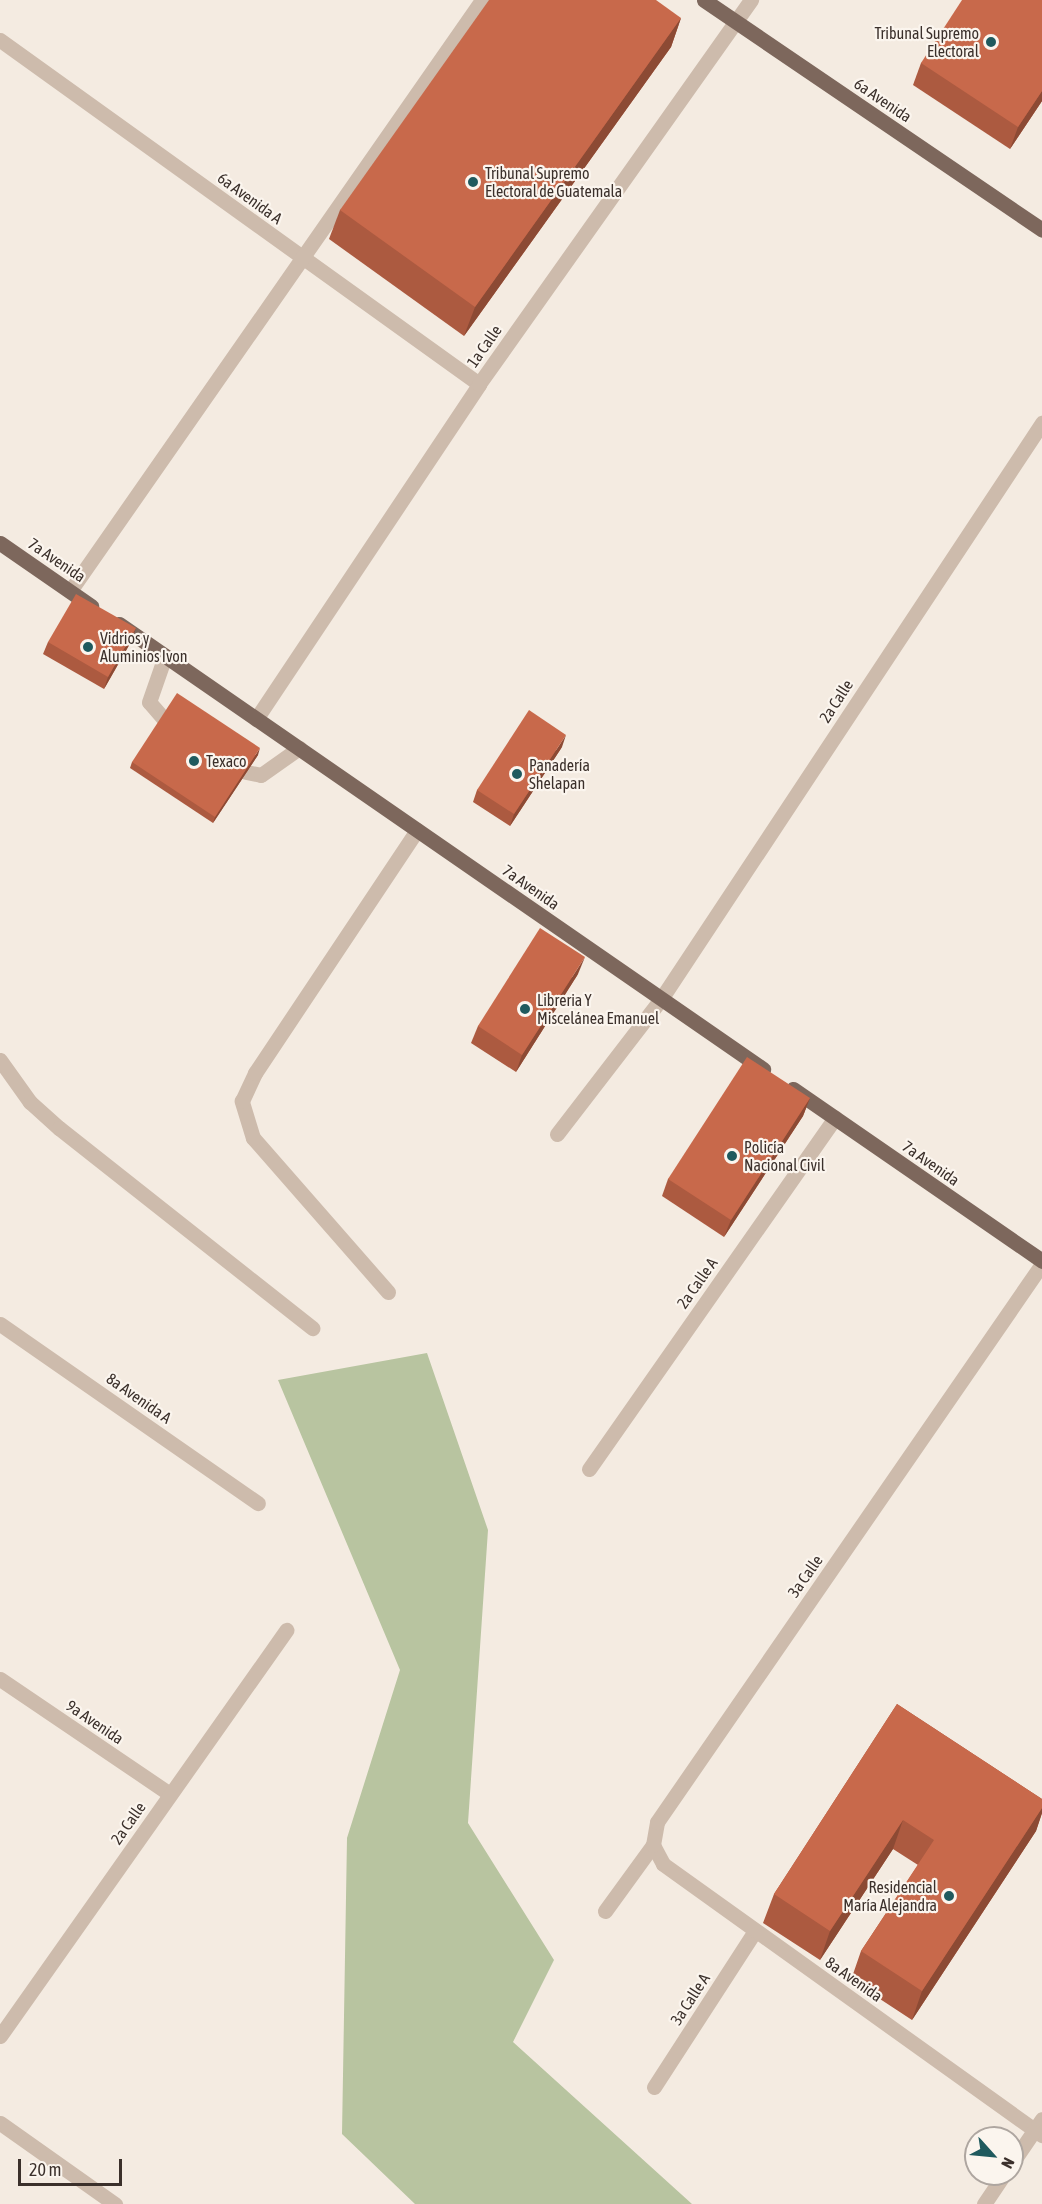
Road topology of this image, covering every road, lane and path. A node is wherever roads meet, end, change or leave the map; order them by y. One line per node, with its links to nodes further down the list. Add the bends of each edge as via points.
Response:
1 (482, 0): 7 (street)
2 (704, 0): 4 (main road, 6a Avenida)
3 (751, 0): 4 (street, 1a Calle)
4 (735, 20): 6 (main road, 6a Avenida); 8 (street, 1a Calle)
5 (0, 40): 7 (street, 6a Avenida A)
6 (1042, 230)
7 (301, 256): 8 (street, 6a Avenida A); 11 (street)
8 (479, 384): 14 (street, 1a Calle)
9 (1042, 423): 18 (street, 2a Calle)
10 (0, 543): 11 (main road, 7a Avenida)
11 (70, 591): 12 (main road, 7a Avenida)
12 (165, 656): 13 (street, via 149,702); 14 (main road, 7a Avenida)
13 (163, 718)
14 (256, 719): 15 (main road, 7a Avenida)
15 (298, 748): 16 (street, via 261,775); 17 (main road, 7a Avenida)
16 (246, 772)
17 (417, 830): 18 (main road, 7a Avenida); 23 (street, via 255,1073 242,1101 253,1138)
18 (661, 999): 20 (main road, 7a Avenida); 21 (street, 2a Calle)
19 (0, 1060): 25 (street, via 30,1102 59,1128)
20 (835, 1118): 22 (main road, 7a Avenida); 26 (street, 2a Calle A)
21 (557, 1134)
22 (1042, 1263): 31 (street, 3a Calle, via 657,1822)
23 (388, 1292)
24 (0, 1324): 27 (street, 8a Avenida A)
25 (312, 1328)
26 (589, 1469)
27 (258, 1503)
28 (286, 1630): 30 (street, 2a Calle)
29 (0, 1679): 30 (street, 9a Avenida)
30 (170, 1794): 34 (street, 2a Calle)
31 (653, 1845): 32 (street, 3a Calle); 33 (street, 8a Avenida, via 663,1864)
32 (605, 1911)
33 (755, 1930): 35 (street, 3a Calle A); 37 (street, 8a Avenida)
34 (0, 2036)
35 (654, 2087)
36 (0, 2123): 40 (street)
37 (1040, 2128): 38 (street)
38 (1024, 2148)
39 (996, 2186): 41 (street)
40 (115, 2204)
41 (984, 2204)

